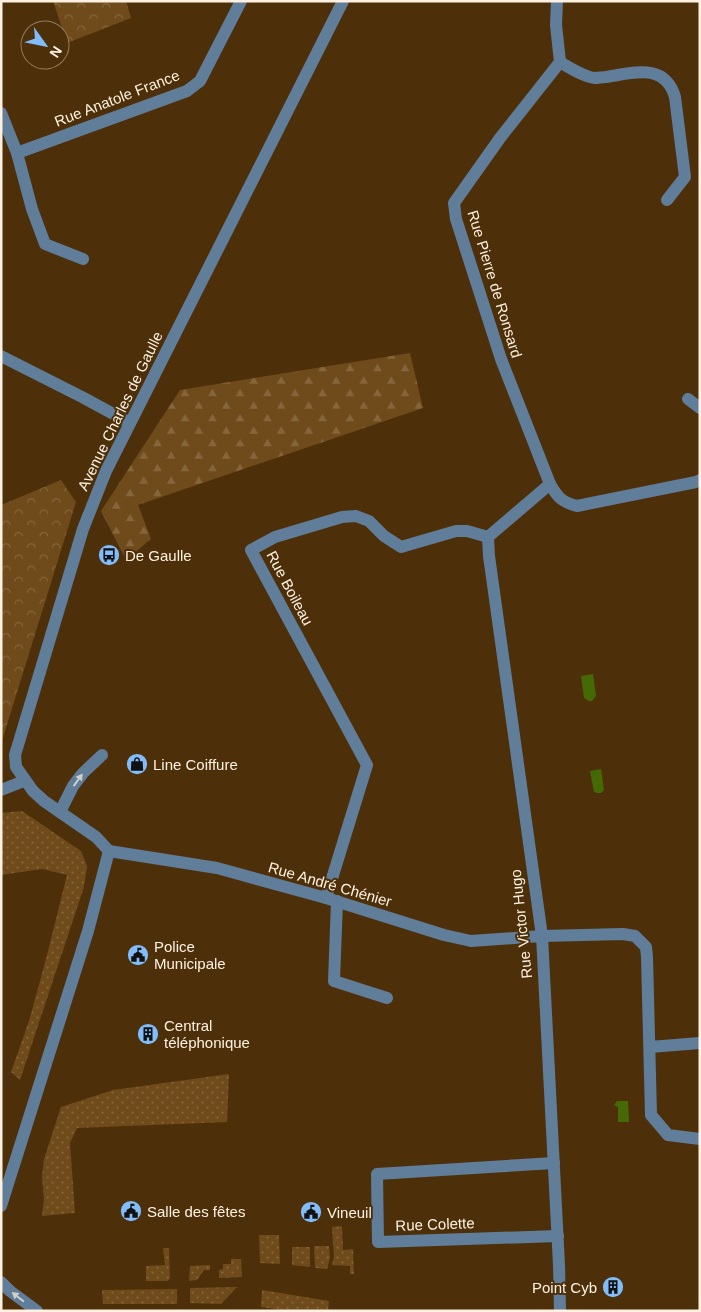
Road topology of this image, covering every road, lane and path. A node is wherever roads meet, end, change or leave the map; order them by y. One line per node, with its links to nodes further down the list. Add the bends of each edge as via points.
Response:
1 (241, 1): 6 (street, Rue Anatole France, via 200,80 187,91)
2 (343, 1): 12 (street, Avenue Charles de Gaulle)
3 (557, 1): 4 (street)
4 (560, 62): 7 (street, via 594,78 645,71 666,80 675,97 685,177); 14 (street, Rue Pierre de Ronsard, via 454,203 456,219 501,359)
5 (1, 114): 6 (street)
6 (17, 153): 8 (street, via 45,244)
7 (667, 200)
8 (83, 259)
9 (1, 356): 12 (street)
10 (688, 399): 11 (street)
11 (700, 408)
12 (130, 424): 17 (street, Avenue Charles de Gaulle, via 106,471 83,529 23,727 15,755 16,767)
13 (700, 480): 14 (street, via 577,506 567,504 557,496)
14 (550, 484): 15 (street)
15 (488, 537): 21 (street, Rue Boileau, via 456,531 401,547 369,521 356,516 342,517 275,537 251,550 367,765); 22 (street, Rue Victor Hugo)
16 (102, 755): 19 (street, one-way to 16, via 73,786)
17 (24, 780): 18 (street); 19 (street, Avenue Charles de Gaulle)
18 (1, 790)
19 (60, 812): 20 (street, Avenue Charles de Gaulle, via 96,837)
20 (109, 851): 21 (street, Rue André Chénier, via 217,868); 28 (street, via 88,931)
21 (332, 900): 22 (street, Rue André Chénier, via 471,941); 23 (street, via 334,981)
22 (542, 936): 25 (street, Rue André Chénier, via 622,934 635,936 646,947); 27 (street, Rue Victor Hugo)
23 (387, 998)
24 (700, 1043): 25 (street)
25 (650, 1047): 26 (street, Rue André Chénier, via 651,1115 668,1135)
26 (700, 1139)
27 (554, 1164): 29 (street, Rue Victor Hugo); 29 (street, Rue Colette, via 377,1174 378,1242)
28 (1, 1206)
29 (558, 1236): 32 (street, Rue Victor Hugo)
30 (1, 1282): 31 (street, one-way to 30)
31 (37, 1311)
32 (560, 1311)

